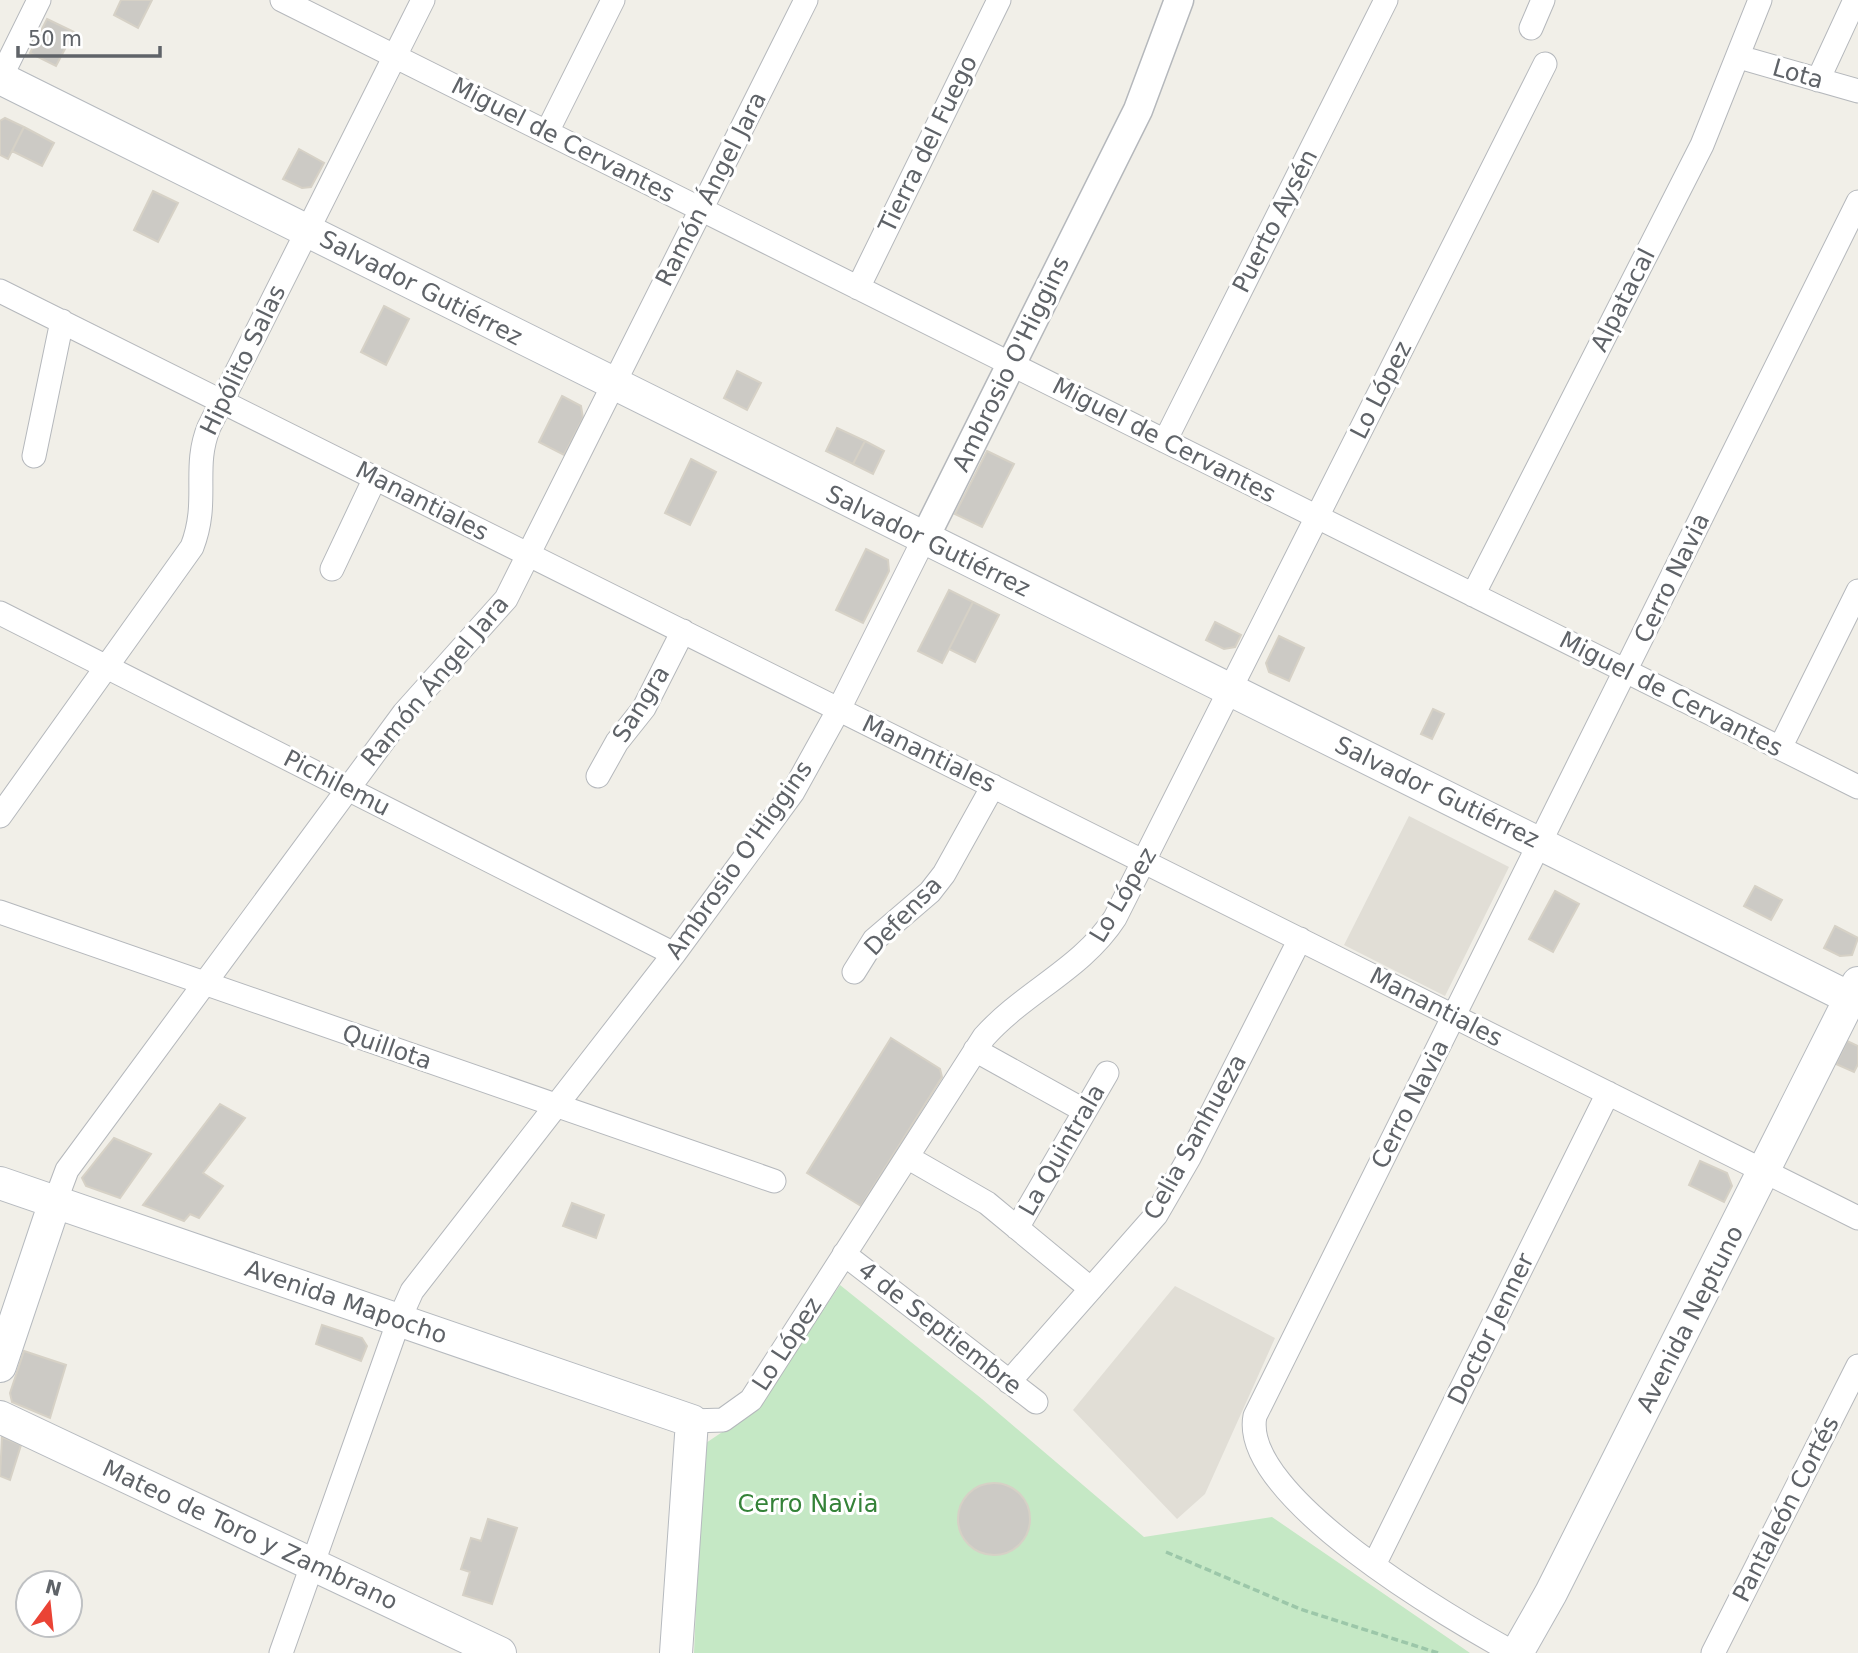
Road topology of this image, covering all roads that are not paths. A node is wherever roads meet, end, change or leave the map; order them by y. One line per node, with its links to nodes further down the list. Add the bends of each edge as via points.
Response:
1 (40, 0): 16 (street)
2 (282, 0): 13 (street, Miguel de Cervantes)
3 (423, 0): 13 (street, Hipólito Salas)
4 (613, 0): 19 (street)
5 (806, 0): 21 (street, Ramón Ángel Jara)
6 (999, 0): 23 (street, Tierra del Fuego)
7 (1179, 0): 26 (street, Ambrosio O'Higgins, via 1138,110)
8 (1386, 0): 29 (street, Puerto Aysén)
9 (1543, 0): 12 (street)
10 (1760, 0): 14 (street, Alpatacal)
11 (1855, 0): 17 (street)
12 (1531, 28)
13 (394, 56): 19 (street, Miguel de Cervantes); 22 (street, Hipólito Salas)
14 (1739, 57): 17 (street, Lota); 37 (street, Alpatacal, via 1702,145)
15 (1545, 64): 32 (street, Lo López)
16 (0, 78): 22 (main road, Salvador Gutiérrez)
17 (1818, 80): 18 (street, Lota)
18 (1858, 91)
19 (547, 132): 21 (street, Miguel de Cervantes)
20 (1858, 202): 41 (street, Cerro Navia)
21 (700, 209): 23 (street, Miguel de Cervantes); 27 (street, Ramón Ángel Jara)
22 (306, 231): 27 (main road, Salvador Gutiérrez); 28 (street, Hipólito Salas)
23 (858, 288): 26 (street, Miguel de Cervantes)
24 (0, 291): 25 (street, Manantiales)
25 (62, 321): 28 (street, Manantiales); 30 (street)
26 (1011, 364): 29 (street, Miguel de Cervantes); 33 (street, Ambrosio O'Higgins)
27 (613, 384): 33 (main road, Salvador Gutiérrez); 34 (street, Ramón Ángel Jara)
28 (222, 401): 31 (street, Manantiales); 40 (street, Hipólito Salas, via 202,450 203,506 192,547)
29 (1165, 441): 32 (street, Miguel de Cervantes)
30 (34, 456)
31 (375, 478): 34 (street, Manantiales); 35 (street)
32 (1318, 517): 37 (street, Miguel de Cervantes); 42 (street, Lo López)
33 (924, 539): 42 (main road, Salvador Gutiérrez); 43 (street, Ambrosio O'Higgins)
34 (529, 554): 39 (street, Manantiales); 48 (street, Ramón Ángel Jara, via 498,611 428,684)
35 (332, 569)
36 (1858, 591): 44 (street)
37 (1472, 595): 41 (street, Miguel de Cervantes)
38 (0, 613): 40 (street, Pichilemu)
39 (683, 631): 43 (street, Manantiales); 45 (street, Sangra, via 644,708)
40 (106, 666): 48 (street, Pichilemu); 49 (street, Hipólito Salas)
41 (1626, 672): 44 (street, Miguel de Cervantes); 50 (street, Cerro Navia)
42 (1230, 691): 50 (main road, Salvador Gutiérrez); 51 (street, Lo López)
43 (839, 709): 46 (street, Manantiales); 54 (street, Ambrosio O'Higgins, via 793,792)
44 (1780, 748): 47 (street, Miguel de Cervantes)
45 (598, 776)
46 (993, 786): 51 (street, Manantiales); 55 (street, Defensa, via 944,874 874,940)
47 (1858, 787)
48 (348, 789): 54 (street, Pichilemu); 56 (street, Ramón Ángel Jara)
49 (0, 816)
50 (1540, 843): 57 (main road, Salvador Gutiérrez); 58 (street, Cerro Navia)
51 (1145, 861): 53 (street, Manantiales); 59 (street, Lo López, via 1115,918 1092,949 1020,1003)
52 (0, 912): 56 (street, Quillota)
53 (1300, 939): 58 (street, Manantiales); 72 (street, Celia Sanhueza, via 1157,1215)
54 (674, 954): 62 (street, Ambrosio O'Higgins)
55 (854, 972)
56 (205, 983): 62 (street, Quillota); 68 (street, Ramón Ángel Jara, via 66,1170)
57 (1856, 994): 65 (main road, Avenida Neptuno)
58 (1454, 1016): 61 (street, Manantiales); 81 (street, Cerro Navia, via 1253,1424 1258,1448 1292,1497)
59 (975, 1050): 63 (street); 64 (street, Lo López)
60 (1107, 1073): 63 (street, La Quintrala)
61 (1608, 1093): 65 (street, Manantiales); 81 (street, Doctor Jenner)
62 (556, 1106): 66 (street, Quillota); 73 (street, Ambrosio O'Higgins, via 419,1281)
63 (1085, 1111): 70 (street, La Quintrala)
64 (907, 1157): 70 (street, via 967,1189); 71 (street, Lo López)
65 (1765, 1171): 69 (street, Manantiales); 85 (main road, Avenida Neptuno, via 1551,1594)
66 (774, 1181)
67 (0, 1183): 68 (main road, Avenida Mapocho)
68 (55, 1202): 73 (main road, Avenida Mapocho); 74 (main road, Ramón Ángel Jara)
69 (1858, 1218)
70 (1017, 1228): 72 (street)
71 (845, 1254): 76 (street, 4 de Septiembre); 79 (street, Lo López, via 751,1400 723,1420)
72 (1091, 1289): 76 (street, Celia Sanhueza)
73 (399, 1321): 79 (main road, Avenida Mapocho); 80 (street, Ambrosio O'Higgins)
74 (0, 1366)
75 (1858, 1366): 86 (street, Pantaleón Cortés)
76 (1009, 1382): 77 (street, 4 de Septiembre)
77 (1036, 1402)
78 (0, 1417): 80 (main road, Mateo de Toro y Zambrano)
79 (692, 1421): 84 (main road)
80 (312, 1564): 82 (street, Ambrosio O'Higgins); 83 (main road, Mateo de Toro y Zambrano)
81 (1374, 1565): 85 (street, Cerro Navia, via 1465,1626)
82 (281, 1653)
83 (500, 1653)
84 (676, 1653)
85 (1515, 1653)
86 (1713, 1653)

